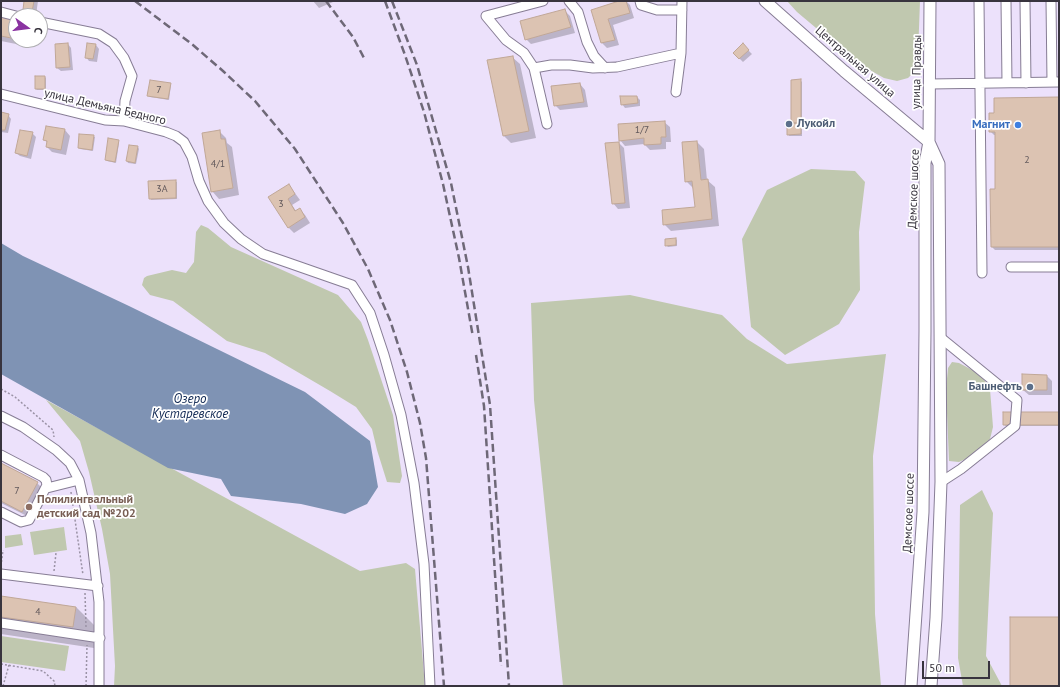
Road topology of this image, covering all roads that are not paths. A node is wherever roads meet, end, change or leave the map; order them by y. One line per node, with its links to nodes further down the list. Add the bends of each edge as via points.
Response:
1 (544, 1): 13 (street, via 486,16 506,40 524,53)
2 (569, 1): 14 (street, via 578,12 594,56)
3 (640, 1): 10 (street, via 641,5 657,10)
4 (765, 1): 24 (main road, Центральная улица)
5 (930, 1): 19 (main road, улица Правды)
6 (979, 1): 17 (street)
7 (1006, 1): 18 (street)
8 (1025, 1): 15 (street)
9 (1051, 1): 16 (street)
10 (682, 6): 12 (street)
11 (48, 24): 22 (street, via 99,34 113,43 124,58 132,76 125,101)
12 (681, 53): 14 (street); 20 (street)
13 (534, 68): 14 (street, via 570,65); 23 (street)
14 (605, 68)
15 (1026, 82): 16 (street); 18 (street)
16 (1056, 82)
17 (980, 83): 18 (street); 19 (street); 27 (street)
18 (1007, 83)
19 (930, 84): 24 (main road, улица Правды)
20 (676, 92)
21 (1, 94): 22 (street, улица Демьяна Бедного, via 105,120)
22 (124, 121): 40 (street, улица Демьяна Бедного, via 166,132 184,142 208,202 224,223 241,239 263,254 352,285 370,313 401,415 414,483 424,564)
23 (547, 124)
24 (929, 142): 28 (main road, Демское шоссе, via 939,164); 41 (main road, Демское шоссе, via 925,163 923,512)
25 (1011, 267): 26 (street)
26 (1059, 267)
27 (982, 273)
28 (941, 338): 32 (main road, Демское шоссе); 32 (street, via 1016,400 1015,426)
29 (1, 416): 31 (street, via 56,450 70,463)
30 (1, 455): 33 (street, via 43,478 47,482)
31 (79, 480): 33 (street); 36 (street, via 91,533)
32 (941, 482): 42 (main road, Демское шоссе)
33 (47, 488): 34 (street, via 29,520 21,522)
34 (1, 512)
35 (1, 574): 36 (street)
36 (98, 586): 38 (street)
37 (1, 623): 38 (street)
38 (100, 638): 39 (street)
39 (99, 686)
40 (430, 686)
41 (911, 686)
42 (931, 686)

